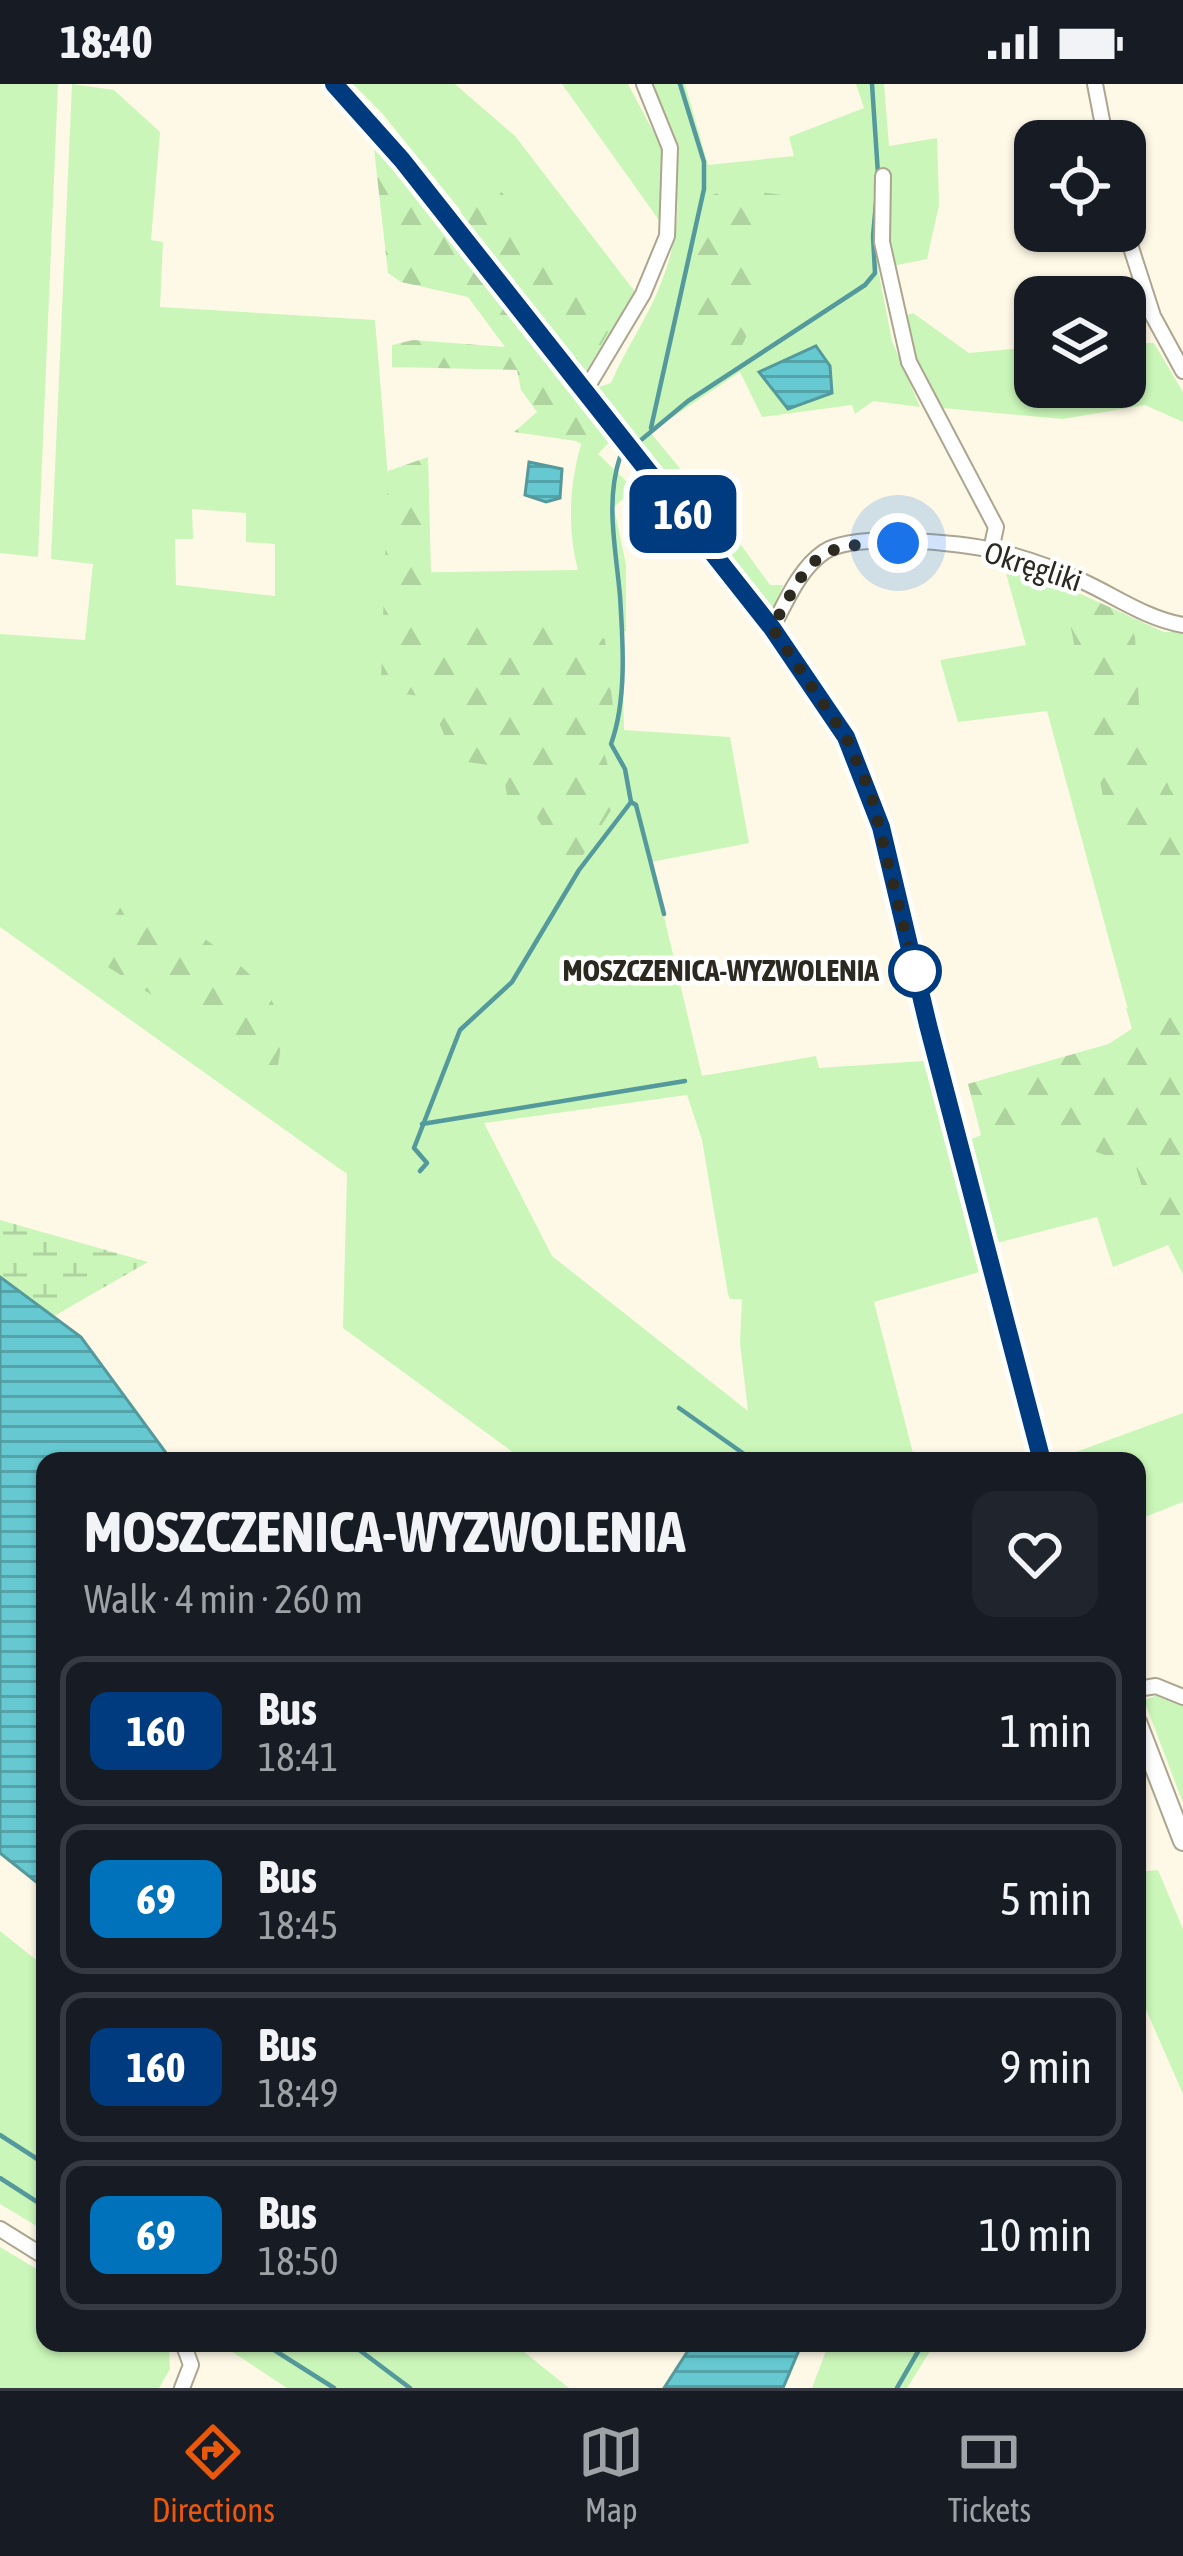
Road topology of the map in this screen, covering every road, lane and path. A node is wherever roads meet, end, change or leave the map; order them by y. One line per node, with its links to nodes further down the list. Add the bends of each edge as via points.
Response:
1 (334, 84): 8 (street)
2 (644, 84): 8 (street, via 670,148 667,236)
3 (1095, 84): 4 (street)
4 (1102, 120)
5 (883, 176): 9 (street, via 882,242 909,362 997,527)
6 (1132, 252): 7 (street, via 1153,316)
7 (1183, 371)
8 (585, 391): 11 (street)
9 (991, 550): 10 (street, Okręgliki); 11 (street, Okręgliki, via 842,545 803,573)
10 (1183, 625)
11 (772, 628): 12 (street, via 846,737 871,794)
12 (1040, 1452)
13 (1146, 1688): 14 (street)
14 (1183, 1697)
15 (1146, 1745): 16 (street)
16 (1183, 1841)
17 (0, 2229): 18 (street)
18 (36, 2251)
19 (186, 2352): 20 (street, via 191,2365)
20 (182, 2388)

